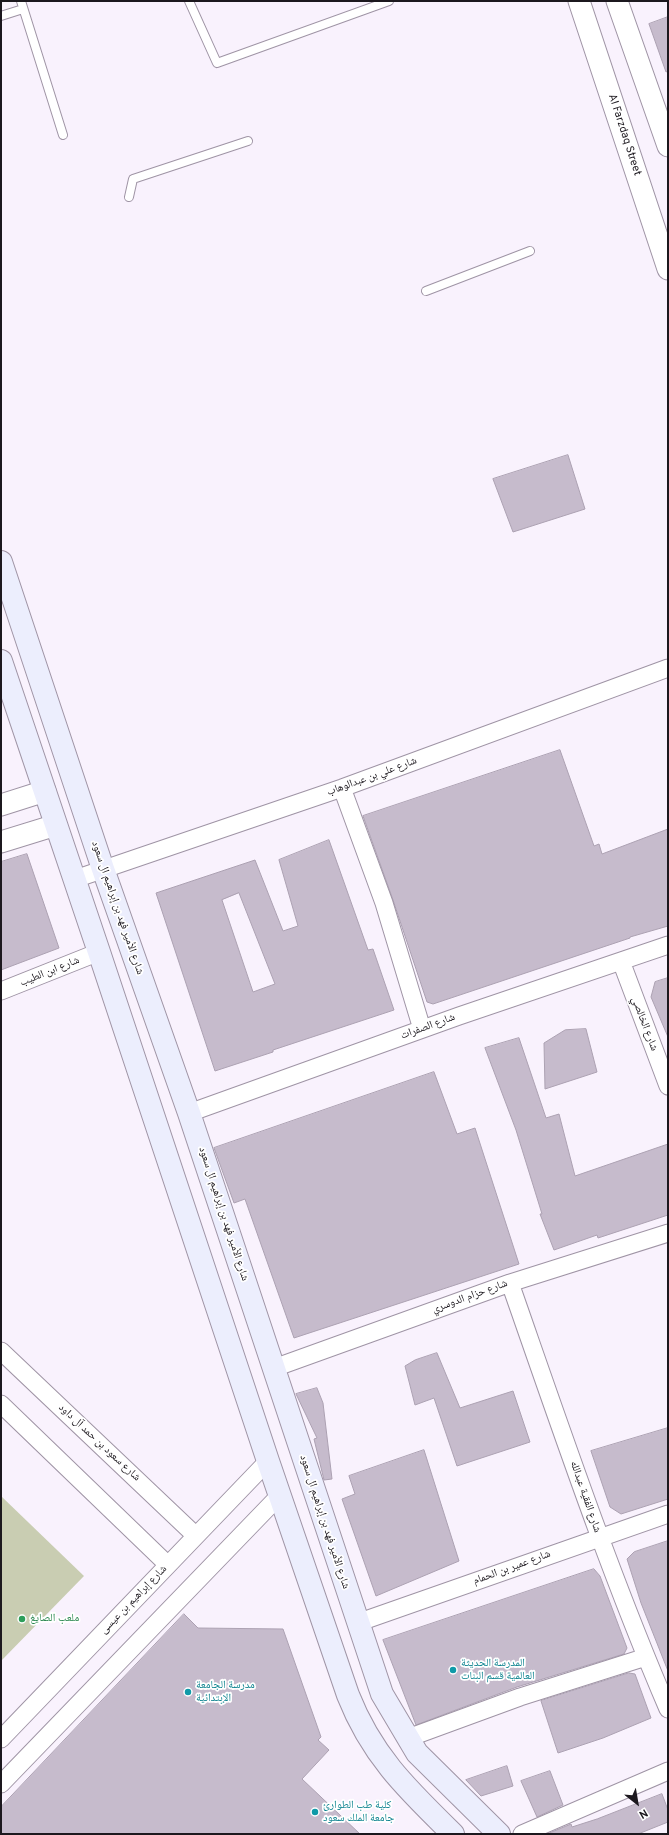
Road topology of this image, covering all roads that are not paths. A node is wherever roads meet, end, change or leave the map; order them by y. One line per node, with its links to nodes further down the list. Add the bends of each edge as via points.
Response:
1 (21, 1): 6 (lane)
2 (190, 1): 3 (lane, via 217,63)
3 (389, 1)
4 (579, 1): 13 (street, Al Farzdaq Street)
5 (617, 1): 10 (street)
6 (23, 9): 7 (lane); 8 (lane)
7 (1, 16)
8 (63, 135)
9 (248, 141): 11 (lane, via 133,179)
10 (668, 146)
11 (128, 197)
12 (530, 252): 14 (lane)
13 (668, 269)
14 (426, 291)
15 (1, 562): 23 (main road, شارع الأمير فهد بن إبراهيم ال سعود)
16 (1, 661): 19 (main road)
17 (668, 668): 18 (street, شارع علي بن عبدالوهاب)
18 (342, 788): 23 (street, شارع علي بن عبدالوهاب); 29 (street, via 384,903)
19 (45, 791): 20 (street); 21 (main road)
20 (1, 805)
21 (56, 825): 22 (street); 24 (main road)
22 (1, 842)
23 (102, 869): 24 (street, شارع علي بن عبدالوهاب); 31 (main road, شارع الأمير فهد بن إبراهيم ال سعود)
24 (74, 879): 26 (main road)
25 (668, 945): 27 (street, شارع الصفرات)
26 (100, 952): 28 (street, شارع ابن الطيب); 37 (main road)
27 (621, 961): 29 (street, شارع الصفرات); 30 (street, شارع الخالصي)
28 (1, 991)
29 (422, 1029): 31 (street, شارع الصفرات)
30 (668, 1086)
31 (190, 1113): 35 (main road, شارع الأمير فهد بن إبراهيم ال سعود)
32 (668, 1232): 33 (street, شارع حزام الدوسري)
33 (510, 1283): 35 (street, شارع حزام الدوسري); 41 (street, شارع الفقية عبدالله)
34 (1, 1351): 40 (street, شارع سعود بن حمد آل داود)
35 (274, 1368): 43 (main road, شارع الأمير فهد بن إبراهيم ال سعود)
36 (1, 1404): 42 (street)
37 (268, 1461): 38 (main road); 40 (street, شارع إبراهيم بن عيسى)
38 (280, 1495): 49 (street); 50 (main road, via 348,1695 361,1724 373,1746 396,1777)
39 (668, 1514): 41 (street, شارع عمير بن الحمام)
40 (196, 1536): 42 (street, شارع إبراهيم بن عيسى)
41 (599, 1537): 43 (street, شارع عمير بن الحمام); 44 (street, شارع الفقية عبدالله)
42 (168, 1565): 47 (street, شارع إبراهيم بن عيسى)
43 (357, 1623): 46 (main road, شارع الأمير فهد بن إبراهيم ال سعود, via 382,1694)
44 (646, 1657): 45 (street, شارع الفقية عبدالله); 46 (street, via 520,1697)
45 (668, 1709)
46 (408, 1738): 51 (main road, شارع الأمير فهد بن إبراهيم ال سعود, via 417,1753)
47 (1, 1739)
48 (668, 1771): 52 (street)
49 (1, 1784)
50 (453, 1834)
51 (499, 1834)
52 (522, 1834)

